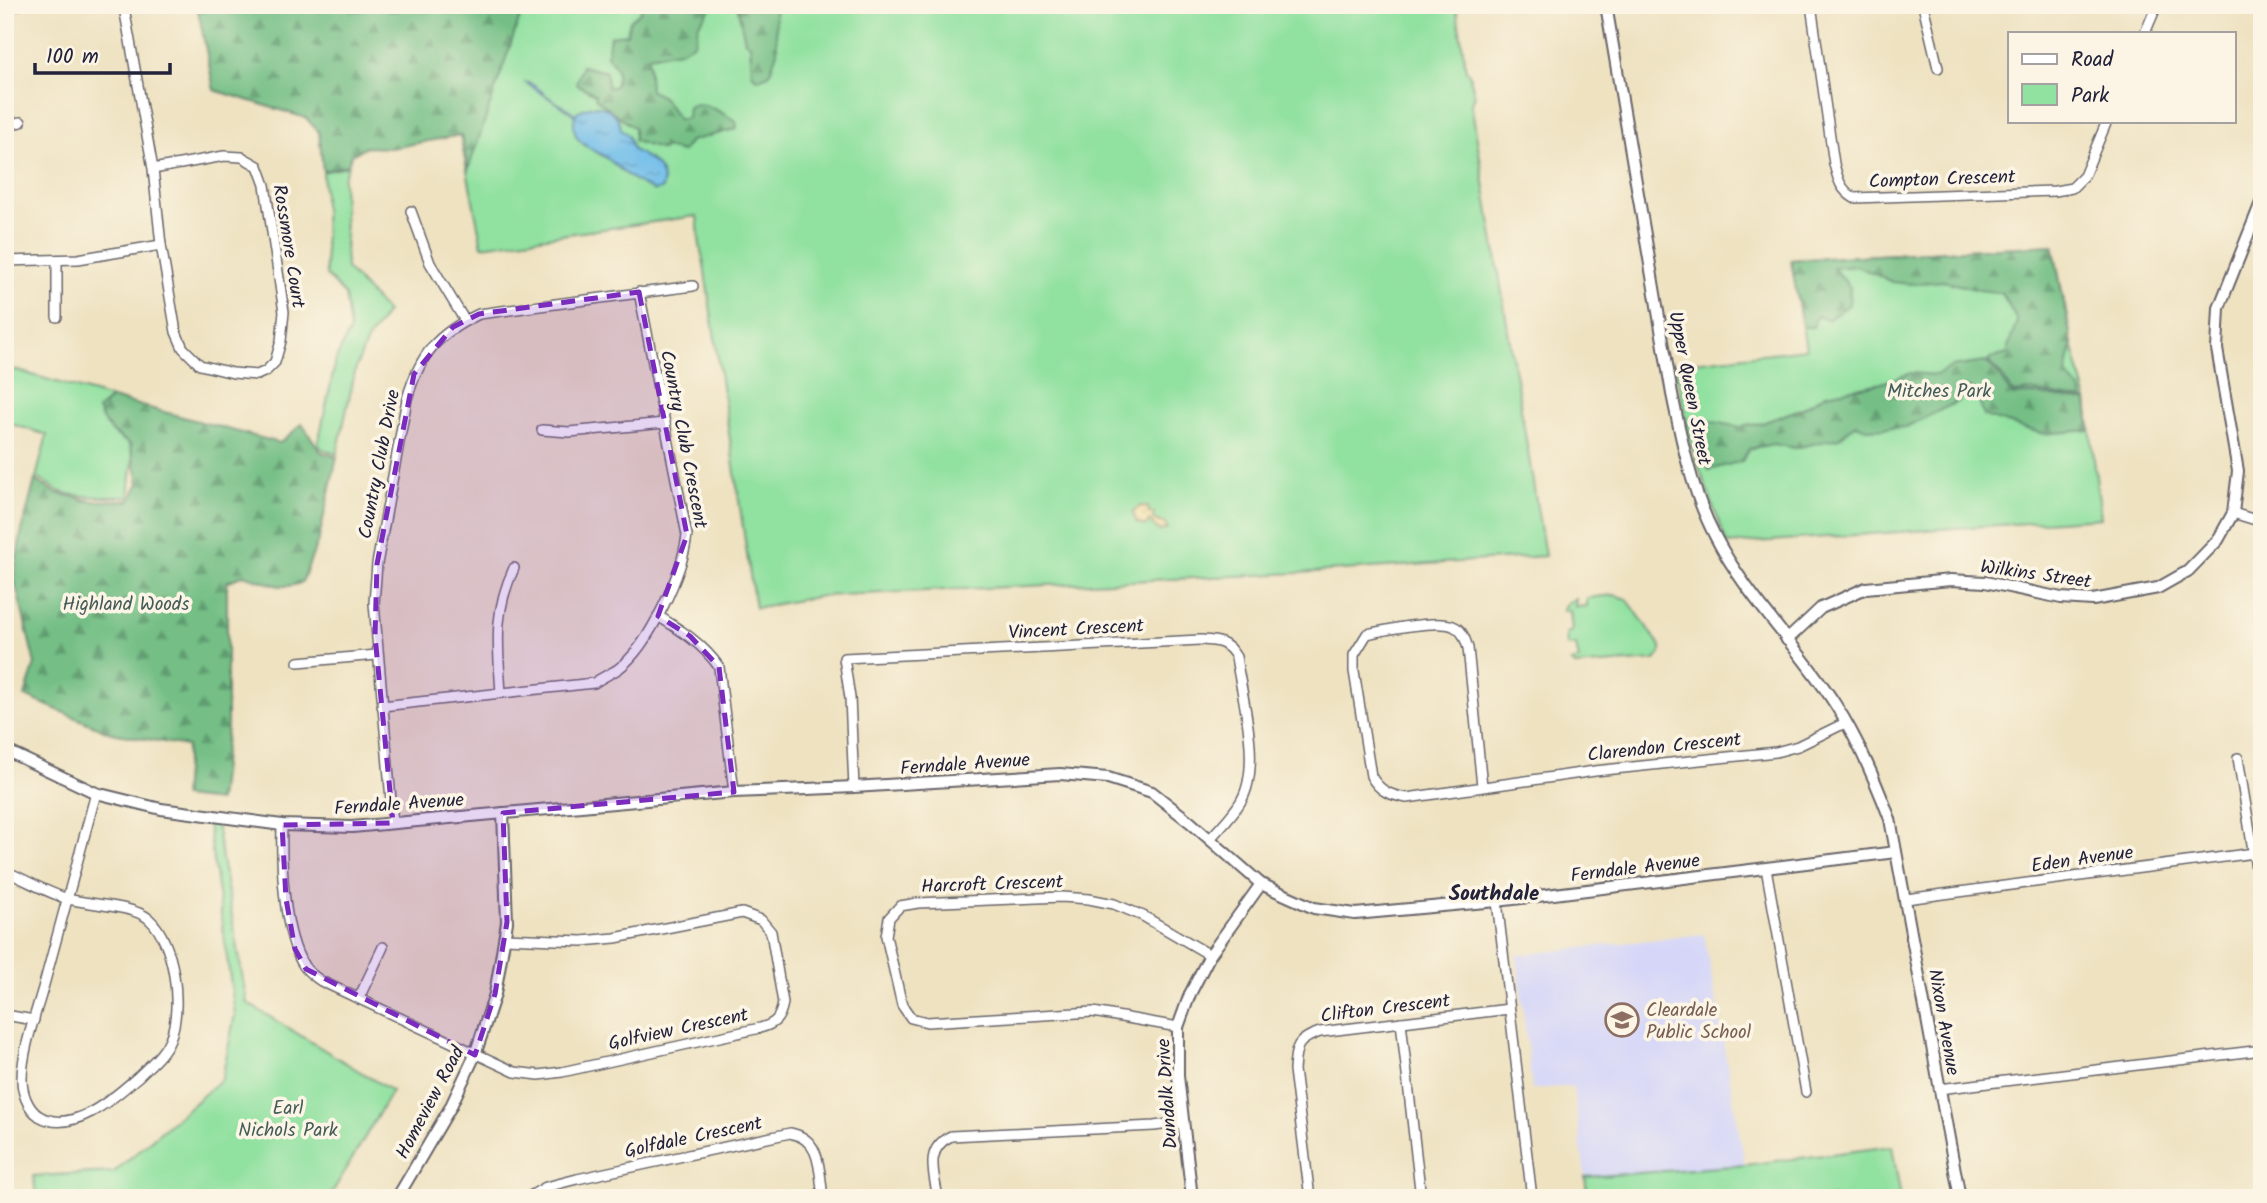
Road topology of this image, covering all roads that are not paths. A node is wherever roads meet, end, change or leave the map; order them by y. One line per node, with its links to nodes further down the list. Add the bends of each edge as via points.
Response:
1 (18, 5): 7 (street)
2 (121, 5): 13 (street, Rossmore Court)
3 (1606, 5): 29 (street, Upper Queen Street, via 1683,448 1696,494 1715,536)
4 (1811, 5): 11 (street, Compton Crescent, via 1834,164 1839,182 1854,198 2072,188 2084,176)
5 (1923, 5): 9 (street)
6 (2157, 5): 8 (street)
7 (5, 7)
8 (2145, 32)
9 (1938, 68)
10 (21, 122): 12 (street)
11 (2107, 122)
12 (5, 125)
13 (153, 169): 16 (street, Rossmore Court); 16 (street, Rossmore Court, via 224,156 242,157 258,166 265,185 284,312 275,362 257,375 200,365 191,358 178,342)
14 (2262, 201): 25 (street, Wilkins Street, via 2219,307 2217,349 2238,471)
15 (411, 211): 22 (street, via 430,263)
16 (161, 245): 17 (street)
17 (57, 260): 18 (street); 21 (street)
18 (5, 261)
19 (693, 286): 20 (street, Country Club Drive)
20 (639, 292): 22 (street, Country Club Drive, via 512,308); 23 (street, Country Club Crescent)
21 (57, 317)
22 (464, 321): 30 (street, Country Club Drive, via 428,352 414,374 407,399 377,564)
23 (665, 423): 24 (street, via 569,432); 28 (street, Country Club Crescent, via 687,535 686,552)
24 (542, 430)
25 (2233, 513): 26 (street); 29 (street, Wilkins Street, via 2218,540 2188,571 2158,588 2093,600 1951,580 1866,588 1821,608)
26 (2262, 522)
27 (514, 568): 32 (street, via 497,622)
28 (658, 616): 32 (street, Country Club Crescent, via 639,648 619,668 594,682); 39 (street, via 690,636 719,667)
29 (1787, 640): 34 (street, Upper Queen Street)
30 (377, 655): 31 (street); 33 (street, Country Club Drive)
31 (298, 662)
32 (500, 693): 33 (street, Country Club Crescent)
33 (382, 706): 42 (street, Country Club Drive)
34 (1845, 723): 37 (street, Clarendon Crescent, via 1776,752); 45 (street, Upper Queen Street, via 1877,786)
35 (5, 750): 40 (street, Ferndale Avenue)
36 (2238, 758): 46 (street)
37 (1482, 786): 37 (street, Clarendon Crescent, via 1464,634 1452,625 1437,624 1367,634 1354,655 1354,671 1371,776 1378,788 1407,797)
38 (854, 787): 39 (street, Ferndale Avenue); 44 (street, Ferndale Avenue, via 1060,774 1108,778 1152,792); 44 (street, Vincent Crescent, via 844,658 1223,641 1236,657 1252,763 1242,800)
39 (734, 792): 41 (street, Ferndale Avenue)
40 (96, 793): 43 (street, Ferndale Avenue, via 161,809); 50 (street)
41 (503, 813): 42 (street, Ferndale Avenue); 54 (street, Homeview Road)
42 (393, 823): 43 (street, Ferndale Avenue)
43 (282, 825): 57 (street, via 281,866 295,949 306,969 321,981)
44 (1210, 839): 49 (street, Ferndale Avenue)
45 (1896, 852): 47 (street, Ferndale Avenue); 51 (street, Nixon Avenue)
46 (2257, 852): 51 (street, Eden Avenue); 53 (street)
47 (1766, 868): 52 (street, Ferndale Avenue); 66 (street)
48 (5, 870): 50 (street)
49 (1261, 884): 52 (street, Ferndale Avenue, via 1314,908 1355,914); 56 (street, Dundalk Drive)
50 (68, 899): 60 (street); 60 (street, via 149,919 167,942 176,1018 160,1056 98,1109 56,1121 39,1116 27,1105 22,1082)
51 (1906, 899): 65 (street, Nixon Avenue)
52 (1497, 901): 58 (street)
53 (2262, 905)
54 (504, 938): 64 (street, Homeview Road, via 495,995); 64 (street, Golfview Crescent, via 615,938 742,914 761,920 771,932 781,1015 774,1024 760,1028 539,1075 515,1072)
55 (383, 947): 57 (street)
56 (1210, 955): 62 (street, Dundalk Drive); 62 (street, Harcroft Crescent, via 1143,916 1088,898 918,903 900,906 889,918 886,936 902,1005 911,1018 928,1022 1093,1012)
57 (359, 998): 64 (street)
58 (1509, 1009): 61 (street, Clifton Crescent); 75 (street)
59 (5, 1015): 60 (street)
60 (34, 1020)
61 (1401, 1022): 73 (street, Clifton Crescent, via 1320,1032 1303,1037 1295,1050); 74 (street)
62 (1178, 1027): 67 (street, Dundalk Drive)
63 (2262, 1050): 65 (street)
64 (475, 1055): 68 (street, Homeview Road)
65 (1939, 1089): 76 (street, Nixon Avenue)
66 (1805, 1093)
67 (1184, 1122): 71 (street, via 951,1136 940,1141 934,1151); 72 (street, Dundalk Drive)
68 (397, 1198)
69 (527, 1198): 70 (street, Golfdale Crescent, via 546,1187 790,1133 803,1135 812,1145)
70 (823, 1198)
71 (938, 1198)
72 (1192, 1198)
73 (1310, 1198)
74 (1421, 1198)
75 (1532, 1198)
76 (1960, 1198)

